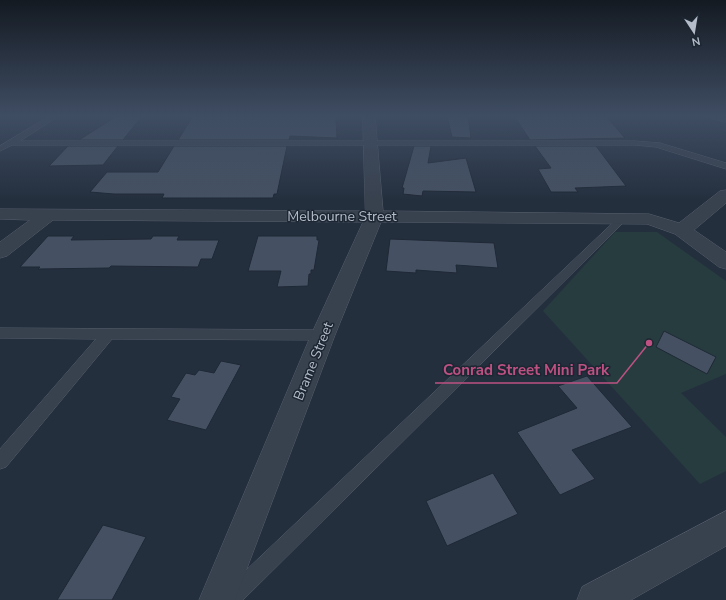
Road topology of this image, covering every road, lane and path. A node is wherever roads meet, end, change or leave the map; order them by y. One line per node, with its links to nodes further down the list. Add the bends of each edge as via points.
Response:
1 (9, 144): 4 (lane)
2 (370, 144): 9 (street, Brame Street)
3 (646, 144): 5 (lane)
4 (0, 149)
5 (726, 166)
6 (726, 195): 11 (street)
7 (0, 214): 8 (street, Melbourne Street)
8 (49, 214): 9 (street, Melbourne Street); 12 (street)
9 (374, 216): 10 (street, Melbourne Street); 16 (street, Brame Street)
10 (623, 218): 11 (street, Melbourne Street, via 649,219); 20 (lane)
11 (682, 230): 13 (street, Melbourne Street)
12 (0, 252)
13 (726, 262)
14 (0, 333): 15 (lane)
15 (108, 334): 16 (lane); 17 (lane)
16 (323, 335): 19 (street, Brame Street)
17 (0, 461)
18 (726, 528): 21 (street)
19 (217, 600)
20 (229, 600)
21 (594, 600)

